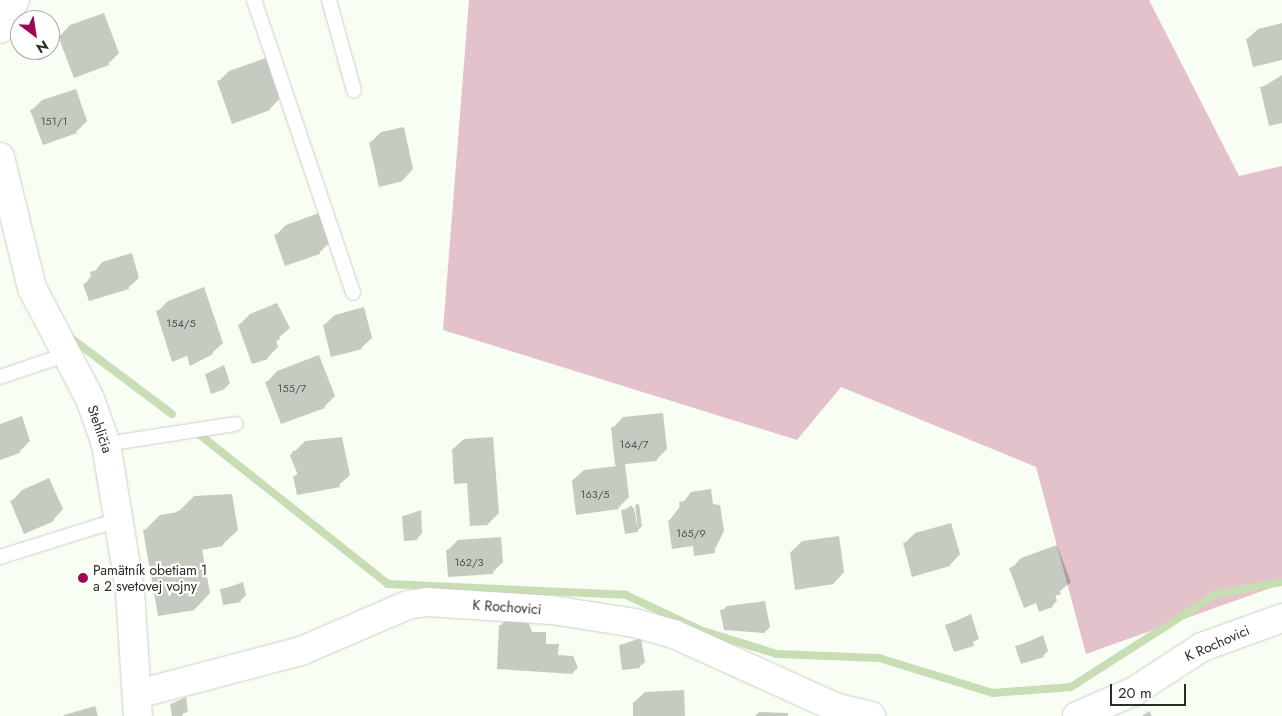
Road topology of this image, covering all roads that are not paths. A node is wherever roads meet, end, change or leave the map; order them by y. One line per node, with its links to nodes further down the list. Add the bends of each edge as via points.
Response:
1 (14, 0): 4 (street)
2 (254, 0): 7 (lane)
3 (329, 0): 5 (lane)
4 (0, 28)
5 (354, 91)
6 (1, 170): 8 (street, Stehličia, via 32,288)
7 (353, 293)
8 (68, 354): 9 (lane); 11 (street, Stehličia)
9 (0, 377)
10 (235, 424): 11 (lane)
11 (106, 444): 12 (street, Stehličia)
12 (121, 518): 13 (lane); 15 (street, Stehličia)
13 (0, 557)
14 (1282, 618): 17 (street, K Rochovici, via 1202,647 1133,692)
15 (138, 705): 16 (street, K Rochovici, via 301,651 401,607 427,602 552,610 635,623 674,634)
16 (862, 715)
17 (1077, 716)

